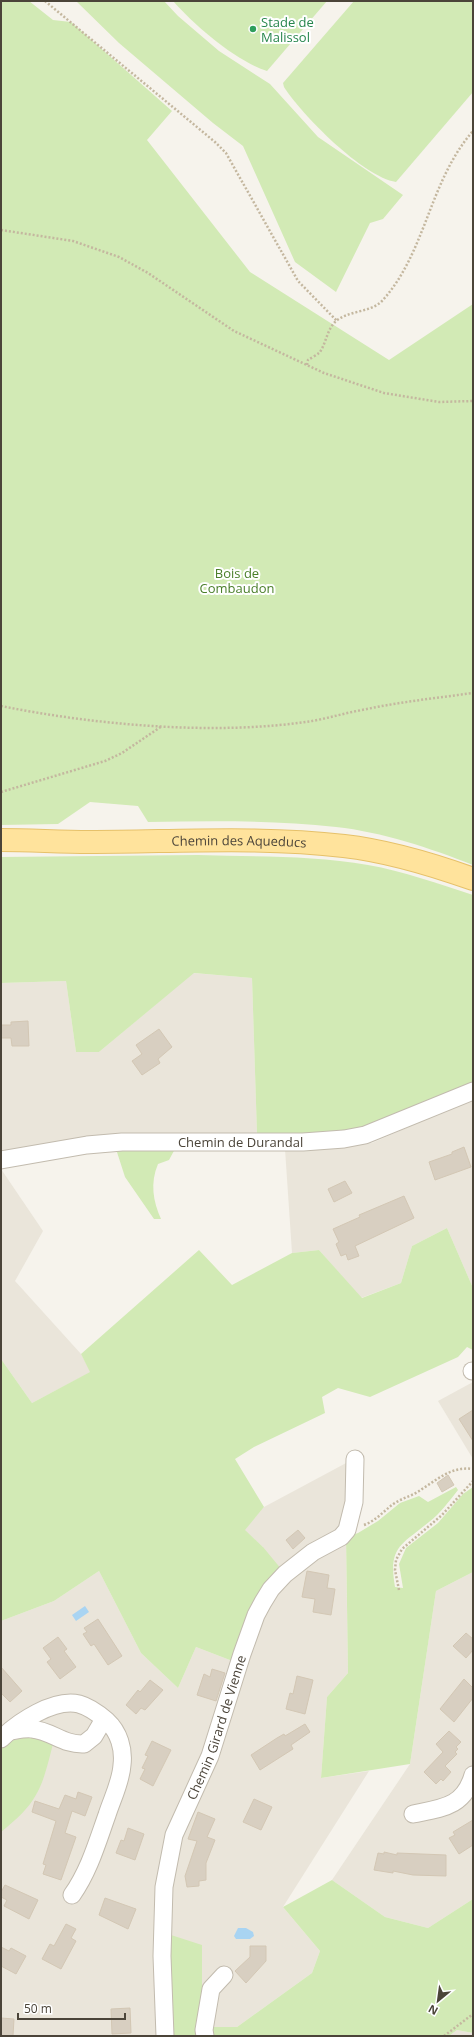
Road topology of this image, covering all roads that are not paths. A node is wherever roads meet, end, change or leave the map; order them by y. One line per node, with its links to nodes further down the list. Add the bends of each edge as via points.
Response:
1 (1, 840): 2 (main road, Chemin des Aqueducs, via 89,842 215,839 302,842 345,846 387,854)
2 (473, 878)
3 (473, 1091): 4 (street, Chemin de Durandal, via 365,1135 344,1139 303,1142 122,1142 79,1146)
4 (1, 1160)
5 (355, 1459): 12 (street, Chemin Girard de Vienne, via 354,1502 347,1530 341,1537 313,1552 285,1574 263,1602 242,1654 210,1756 174,1835 164,1887 162,1956)
6 (104, 1719): 7 (street, via 96,1712 78,1704 59,1705 39,1710); 7 (street, via 94,1736 84,1744 67,1743 31,1728); 10 (street, via 112,1726 121,1742 122,1765 116,1790 84,1878)
7 (5, 1735)
8 (473, 1775): 9 (street, via 464,1794 453,1804)
9 (414, 1814)
10 (72, 1895)
11 (224, 1975): 13 (street, via 210,1989)
12 (166, 2036)
13 (205, 2036)

